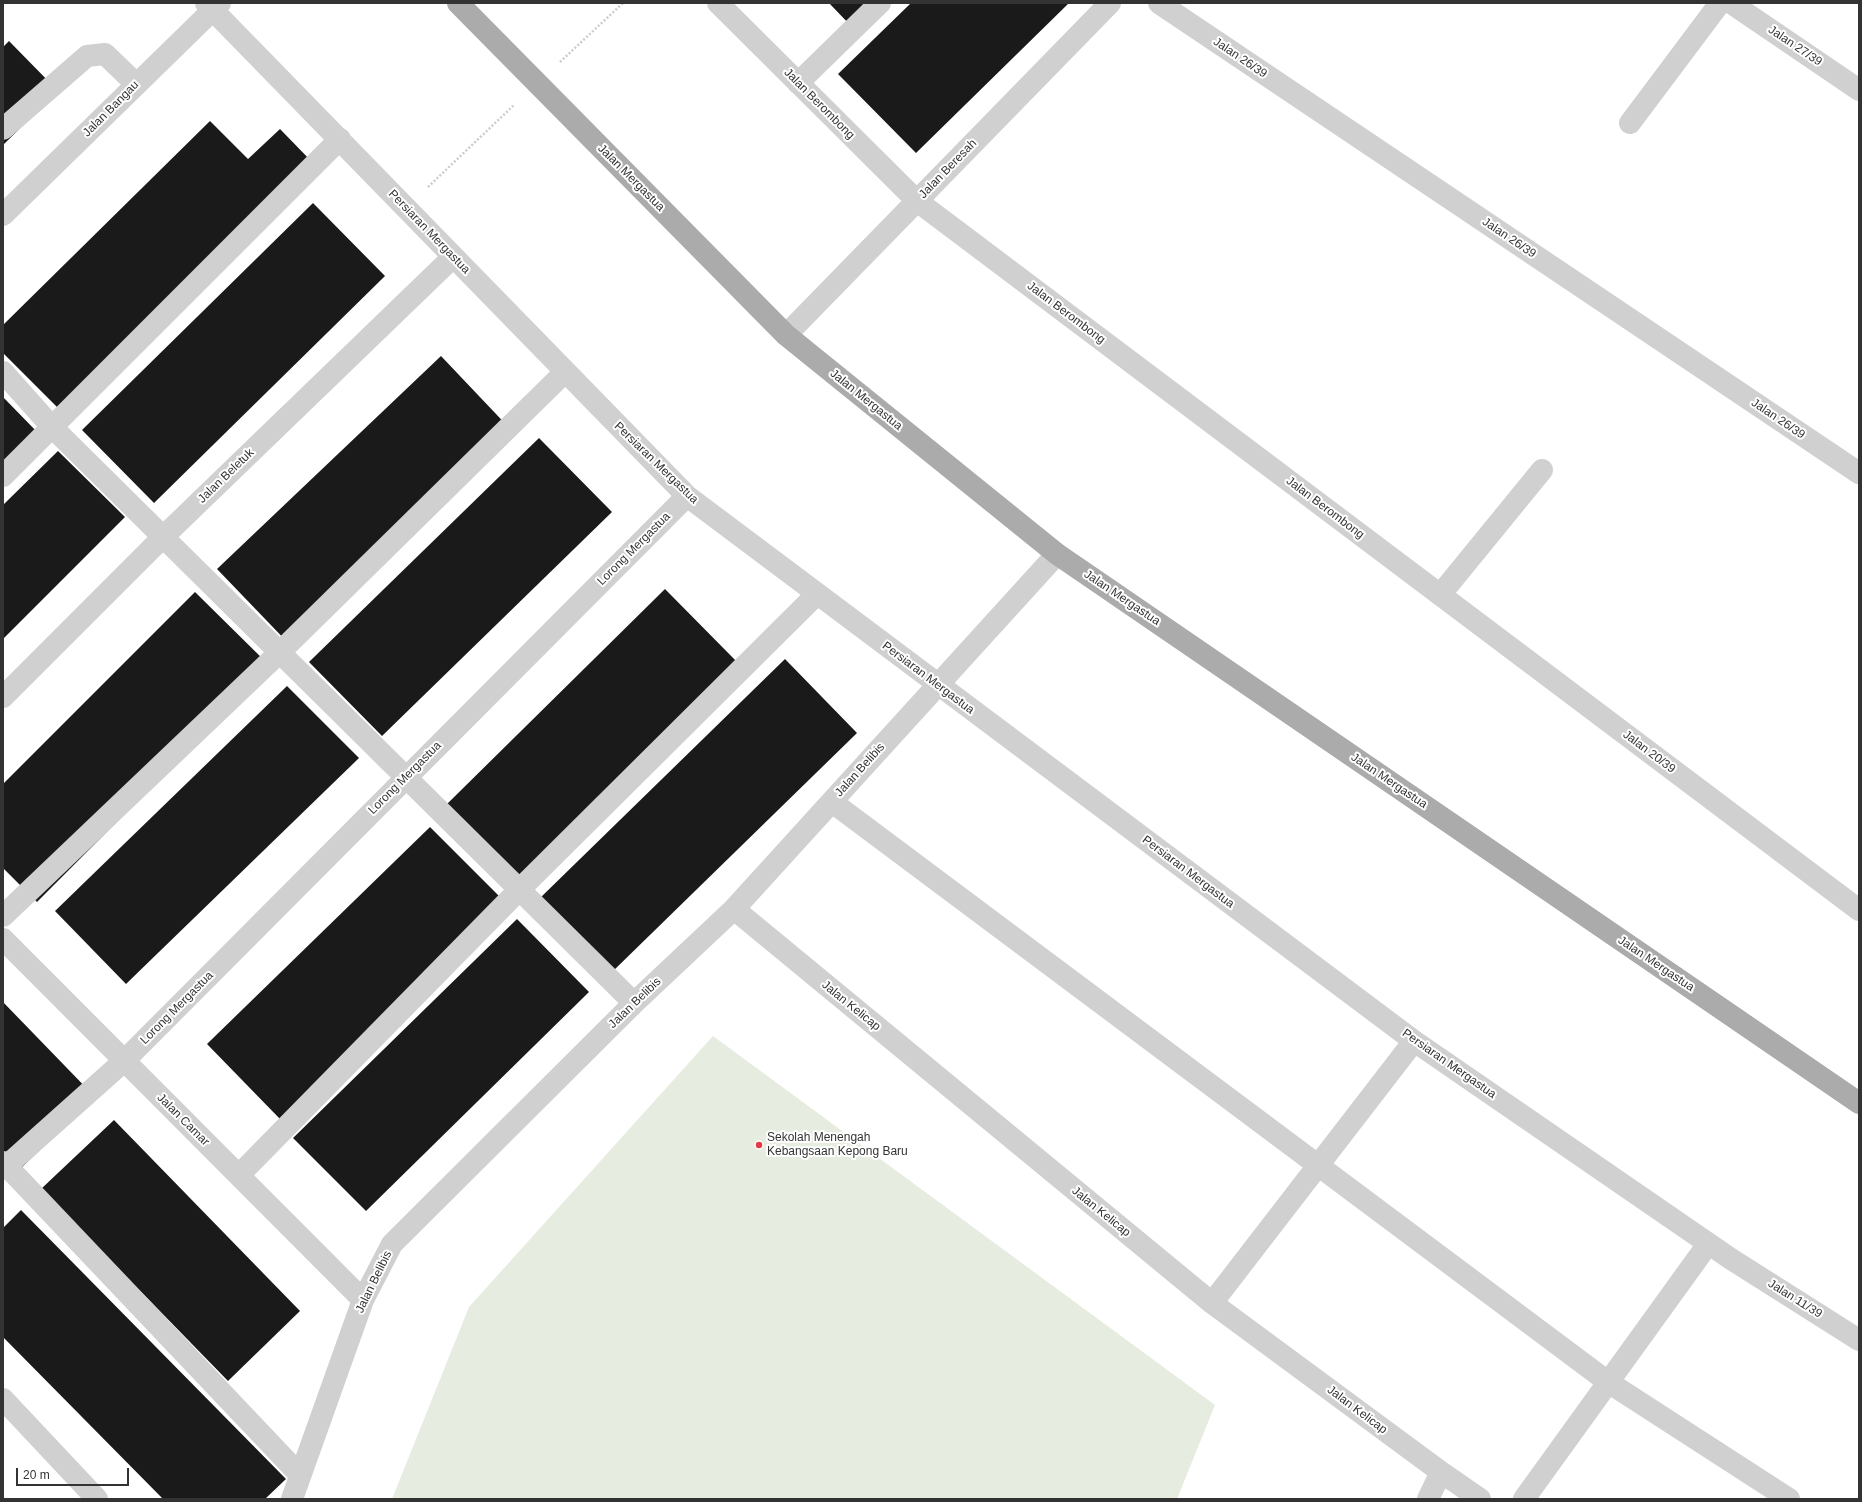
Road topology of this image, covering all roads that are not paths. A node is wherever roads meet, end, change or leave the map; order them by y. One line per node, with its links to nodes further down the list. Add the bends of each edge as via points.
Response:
1 (458, 3): 18 (main road, Jalan Mergastua)
2 (718, 3): 9 (street, Jalan Berombong)
3 (880, 3): 9 (street)
4 (1110, 3): 15 (street, Jalan Beresah)
5 (1159, 3): 23 (street, Jalan 26/39)
6 (1720, 3): 12 (street)
7 (1731, 3): 11 (street, Jalan 27/39)
8 (213, 5): 10 (street, Jalan Bangau); 14 (street, Persiaran Mergastua)
9 (798, 83): 15 (street, Jalan Berombong)
10 (136, 84): 13 (street, via 105,54 86,56); 16 (street, Jalan Bangau)
11 (1859, 90)
12 (1630, 123)
13 (3, 129)
14 (340, 139): 17 (street, Persiaran Mergastua); 21 (street)
15 (917, 201): 18 (street, Jalan Beresah); 29 (street, Jalan Berombong)
16 (4, 211)
17 (452, 257): 20 (street, Persiaran Mergastua); 26 (street, Jalan Beletuk)
18 (786, 335): 27 (main road, Jalan Mergastua)
19 (3, 372): 21 (street)
20 (565, 372): 25 (street, Persiaran Mergastua); 30 (street)
21 (52, 426): 24 (street); 26 (street)
22 (1542, 470): 29 (street)
23 (1859, 474)
24 (3, 476)
25 (687, 496): 28 (street, Persiaran Mergastua); 33 (street, Lorong Mergastua)
26 (163, 537): 30 (street); 32 (street, Jalan Beletuk)
27 (1057, 554): 31 (street, Jalan Belibis); 43 (main road, Jalan Mergastua)
28 (817, 594): 31 (street, Persiaran Mergastua); 35 (street)
29 (1440, 595): 36 (street, Jalan 20/39)
30 (280, 652): 33 (street); 38 (street)
31 (938, 686): 34 (street, Jalan Belibis); 41 (street, Persiaran Mergastua)
32 (3, 698)
33 (405, 777): 35 (street); 42 (street, Lorong Mergastua)
34 (832, 802): 37 (street, Jalan Belibis); 45 (street)
35 (520, 890): 40 (street); 46 (street)
36 (1857, 905)
37 (734, 910): 40 (street, Jalan Belibis); 50 (street, Jalan Kelicap)
38 (3, 916)
39 (3, 939): 42 (street, Jalan Camar)
40 (634, 1003): 49 (street, Jalan Belibis, via 392,1244)
41 (1414, 1041): 45 (street); 47 (street, Persiaran Mergastua)
42 (124, 1061): 44 (street, Lorong Mergastua); 46 (street, Jalan Camar)
43 (1859, 1103)
44 (4, 1165): 55 (street)
45 (1317, 1166): 50 (street); 52 (street)
46 (239, 1175): 49 (street, Jalan Camar)
47 (1708, 1244): 48 (street, Persiaran Mergastua); 52 (street)
48 (1731, 1259): 51 (street, Jalan 11/39)
49 (363, 1300): 55 (street, Jalan Belibis)
50 (1212, 1303): 54 (street, Jalan Kelicap)
51 (1859, 1340)
52 (1608, 1382): 60 (street); 61 (street)
53 (5, 1405): 56 (street)
54 (1441, 1472): 58 (street); 59 (street, Jalan Kelicap)
55 (300, 1475): 57 (street, Jalan Belibis)
56 (97, 1499)
57 (292, 1499)
58 (1428, 1499)
59 (1480, 1499)
60 (1524, 1499)
61 (1789, 1499)

